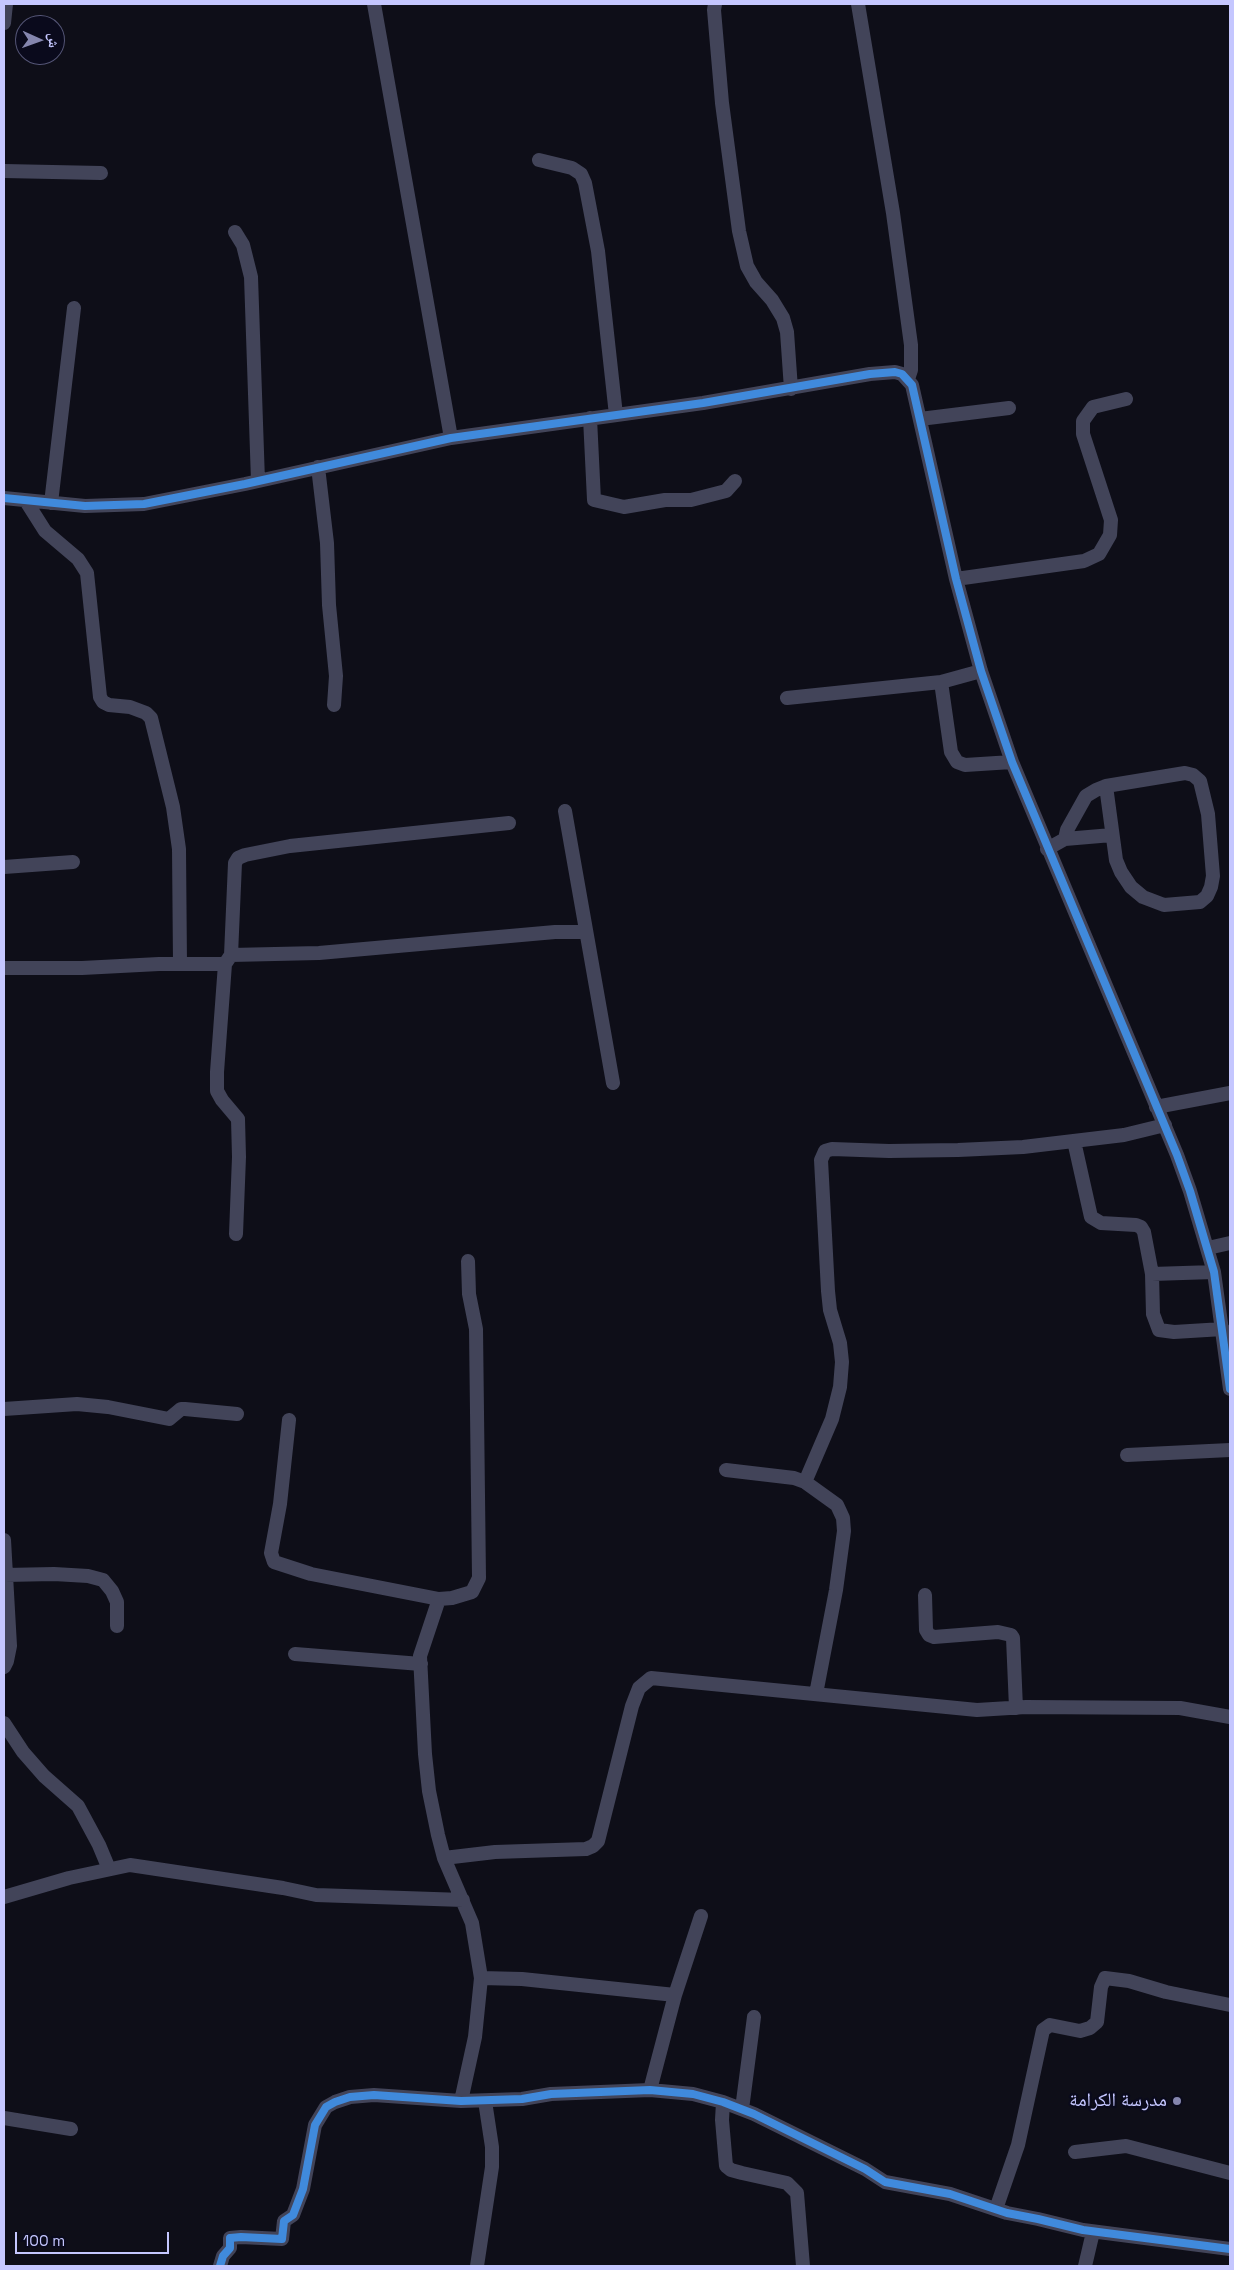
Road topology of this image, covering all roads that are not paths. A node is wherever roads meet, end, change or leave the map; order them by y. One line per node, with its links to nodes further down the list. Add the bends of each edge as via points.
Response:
1 (6, 4): 5 (street)
2 (374, 4): 18 (street)
3 (715, 4): 12 (street, via 722,103 739,231 747,266 783,318)
4 (862, 4): 11 (street, via 910,345 911,370)
5 (4, 23)
6 (539, 160): 15 (street, via 572,168 581,174 585,183 598,251)
7 (4, 171): 8 (street)
8 (101, 173)
9 (235, 232): 20 (street, via 243,245 251,277)
10 (74, 308): 24 (street)
11 (908, 378): 12 (street, via 888,372); 17 (street)
12 (791, 389): 15 (street)
13 (1126, 399): 25 (street, via 1093,407 1083,422 1082,434 1111,520 1110,535 1099,554 1084,561)
14 (1009, 408): 17 (street)
15 (616, 415): 16 (street)
16 (590, 418): 18 (street); 21 (street, via 594,500 624,507 665,500 691,500 726,491)
17 (920, 420): 25 (street)
18 (451, 438): 19 (street)
19 (318, 467): 20 (street); 29 (street, via 336,676)
20 (258, 481): 24 (street, via 144,504)
21 (735, 481)
22 (4, 498): 23 (street)
23 (26, 501): 24 (street); 41 (street, via 45,531 78,559 87,573 103,702 130,706 151,718 173,808 179,849)
24 (51, 504)
25 (956, 579): 26 (street)
26 (981, 671): 27 (street); 30 (street)
27 (941, 682): 28 (street); 30 (street, via 952,752 957,762 971,765)
28 (787, 698)
29 (334, 705)
30 (1012, 762): 36 (street)
31 (1106, 786): 34 (street); 34 (street, via 1185,773 1200,781 1208,814 1212,857 1211,888 1207,896 1200,902 1164,905 1143,897 1121,872); 35 (street, via 1086,796)
32 (565, 811): 39 (street)
33 (509, 823): 40 (street, via 290,846 238,858)
34 (1112, 834): 35 (street)
35 (1065, 839): 36 (street)
36 (1047, 849): 45 (street)
37 (73, 862): 38 (street)
38 (4, 867)
39 (585, 932): 40 (street, via 546,932); 43 (street)
40 (228, 960): 41 (street); 48 (street, via 219,1028 218,1091 238,1119 240,1157)
41 (180, 964): 42 (street)
42 (4, 968)
43 (613, 1083)
44 (1230, 1093): 45 (street)
45 (1156, 1107): 46 (street)
46 (1165, 1125): 47 (street, via 1124,1135); 50 (street)
47 (1074, 1141): 53 (street, via 1091,1217 1101,1223 1141,1227); 63 (street, via 958,1150 825,1151 821,1160 828,1291 842,1362 832,1419)
48 (236, 1234)
49 (1230, 1244): 50 (street)
50 (1208, 1248): 52 (street)
51 (468, 1261): 67 (street, via 469,1294 476,1329 479,1578 472,1592)
52 (1214, 1272): 53 (street); 54 (street)
53 (1152, 1274): 54 (street, via 1153,1314 1160,1330)
54 (1223, 1329): 55 (street)
55 (1228, 1355): 56 (street)
56 (1230, 1389)
57 (4, 1409): 58 (street, via 77,1404 169,1419 185,1408)
58 (237, 1414)
59 (289, 1420): 67 (street, via 271,1553 274,1562 311,1574)
60 (1230, 1450): 61 (street)
61 (1127, 1455)
62 (726, 1470): 63 (street)
63 (806, 1482): 72 (street, via 837,1505 844,1531)
64 (4, 1540): 65 (street)
65 (5, 1575): 68 (street, via 54,1574 103,1580 117,1602); 71 (street, via 10,1646)
66 (925, 1595): 73 (street, via 929,1635 998,1632 1011,1635)
67 (439, 1599): 70 (street, via 422,1647)
68 (117, 1626)
69 (295, 1654): 70 (street)
70 (420, 1664): 76 (street, via 429,1791)
71 (4, 1667)
72 (816, 1694): 73 (street, via 977,1710); 76 (street, via 656,1678 647,1680 639,1688 632,1706 596,1844 586,1849 526,1850)
73 (1016, 1708): 74 (street, via 1180,1708)
74 (1230, 1717)
75 (4, 1723): 77 (street, via 44,1776 78,1806)
76 (444, 1858): 79 (street)
77 (109, 1869): 78 (street); 79 (street, via 139,1866 316,1895)
78 (4, 1897)
79 (463, 1900): 81 (street, via 476,1939)
80 (701, 1916): 82 (street)
81 (481, 1978): 82 (street, via 522,1979); 87 (street, via 475,2037)
82 (675, 1995): 85 (street)
83 (1230, 2005): 94 (street, via 1106,1978 1101,1987 1097,2022 1090,2028 1080,2031 1050,2025 1043,2030 1018,2145)
84 (754, 2017): 89 (street)
85 (650, 2090): 86 (street, via 551,2094); 88 (street, via 693,2094)
86 (485, 2101): 87 (street); 98 (street, via 492,2167)
87 (461, 2102): 97 (street, via 374,2095 350,2097 326,2107 315,2125 303,2189 293,2215 284,2221 282,2239 230,2238 230,2248)
88 (723, 2102): 89 (street); 99 (street, via 726,2166 731,2170 788,2183 797,2193)
89 (742, 2109): 94 (street, via 885,2182 950,2194)
90 (4, 2118): 91 (street)
91 (71, 2129)
92 (1075, 2152): 93 (street, via 1126,2146)
93 (1230, 2174)
94 (996, 2209): 95 (street)
95 (1093, 2232): 96 (street); 100 (street)
96 (1230, 2249)
97 (220, 2266)
98 (477, 2266)
99 (803, 2266)
100 (1085, 2266)

